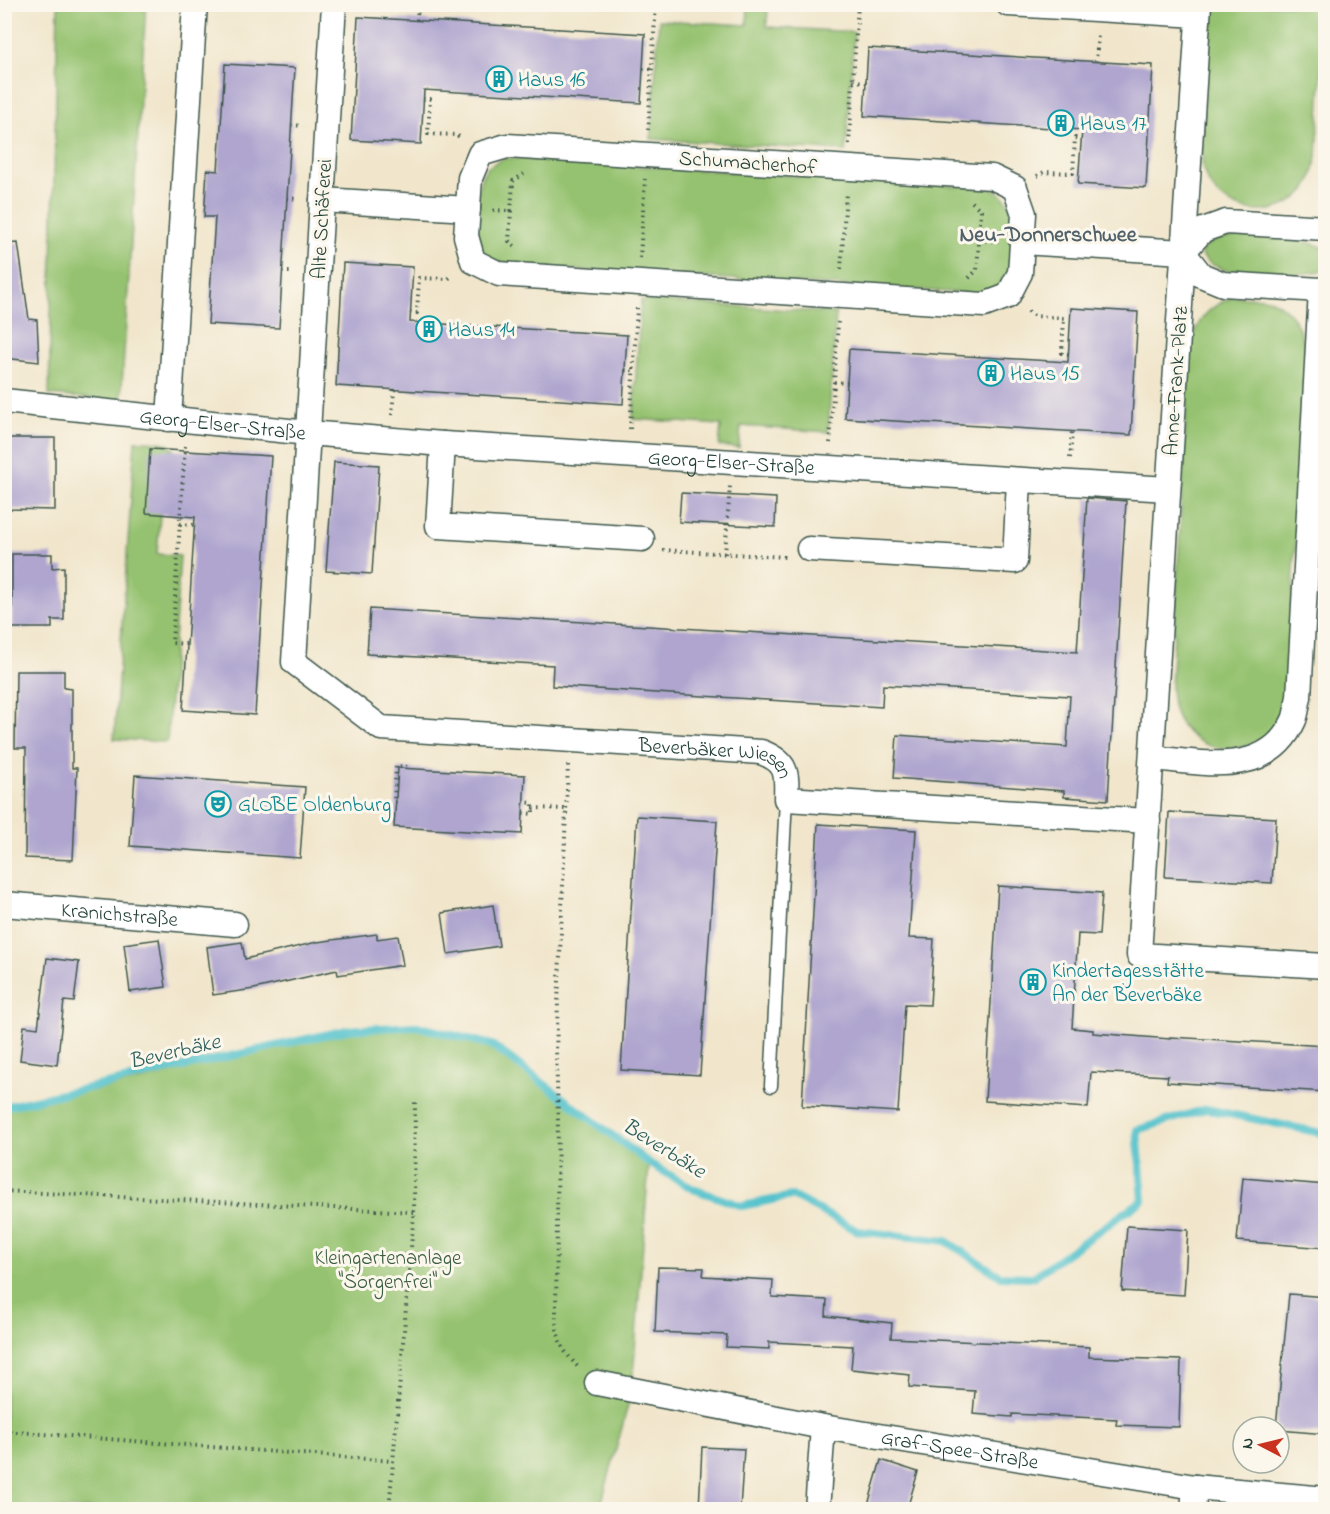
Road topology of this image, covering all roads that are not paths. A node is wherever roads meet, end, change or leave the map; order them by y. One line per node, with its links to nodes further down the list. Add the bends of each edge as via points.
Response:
1 (195, 4): 13 (street)
2 (334, 4): 6 (street, Alte Schäferei)
3 (1008, 4): 4 (street)
4 (1047, 6): 5 (street)
5 (1198, 10): 10 (street, Anne-Frank-Platz)
6 (322, 200): 7 (street); 14 (street, Alte Schäferei)
7 (468, 209): 9 (street, via 466,236 473,261 499,274 984,305 1008,296 1020,273); 9 (street, Schumacherhof, via 470,178 480,154 507,147 646,155 992,177 1015,188 1024,214)
8 (1325, 221): 10 (street, via 1226,222 1203,231)
9 (1022, 242): 10 (street)
10 (1183, 252): 11 (street, via 1201,274 1223,284); 17 (street, Anne-Frank-Platz)
11 (1323, 289): 20 (street, via 1299,697 1294,719 1283,738 1266,753 1246,762)
12 (4, 401): 13 (street, Georg-Elser-Straße)
13 (178, 419): 14 (street, Georg-Elser-Straße)
14 (308, 433): 15 (street, Georg-Elser-Straße); 21 (street, Beverbäker Wiesen, via 294,662 381,728 761,752 784,767)
15 (443, 444): 16 (street, Georg-Elser-Straße); 18 (street, via 438,526)
16 (1020, 480): 17 (street, Georg-Elser-Straße); 19 (street, via 1015,561)
17 (1168, 489): 20 (street, Anne-Frank-Platz)
18 (642, 539)
19 (809, 549)
20 (1152, 758): 22 (street, Anne-Frank-Platz)
21 (786, 799): 22 (street, Beverbäker Wiesen); 26 (lane)
22 (1148, 822): 25 (street, via 1139,955)
23 (4, 904): 24 (street, Kranichstraße)
24 (235, 924)
25 (1326, 966)
26 (771, 1086)
27 (597, 1383): 28 (street, Graf-Spee-Straße)
28 (823, 1427): 29 (street, Graf-Spee-Straße); 31 (street)
29 (1194, 1498): 30 (street, Graf-Spee-Straße)
30 (1326, 1500)
31 (817, 1509)

